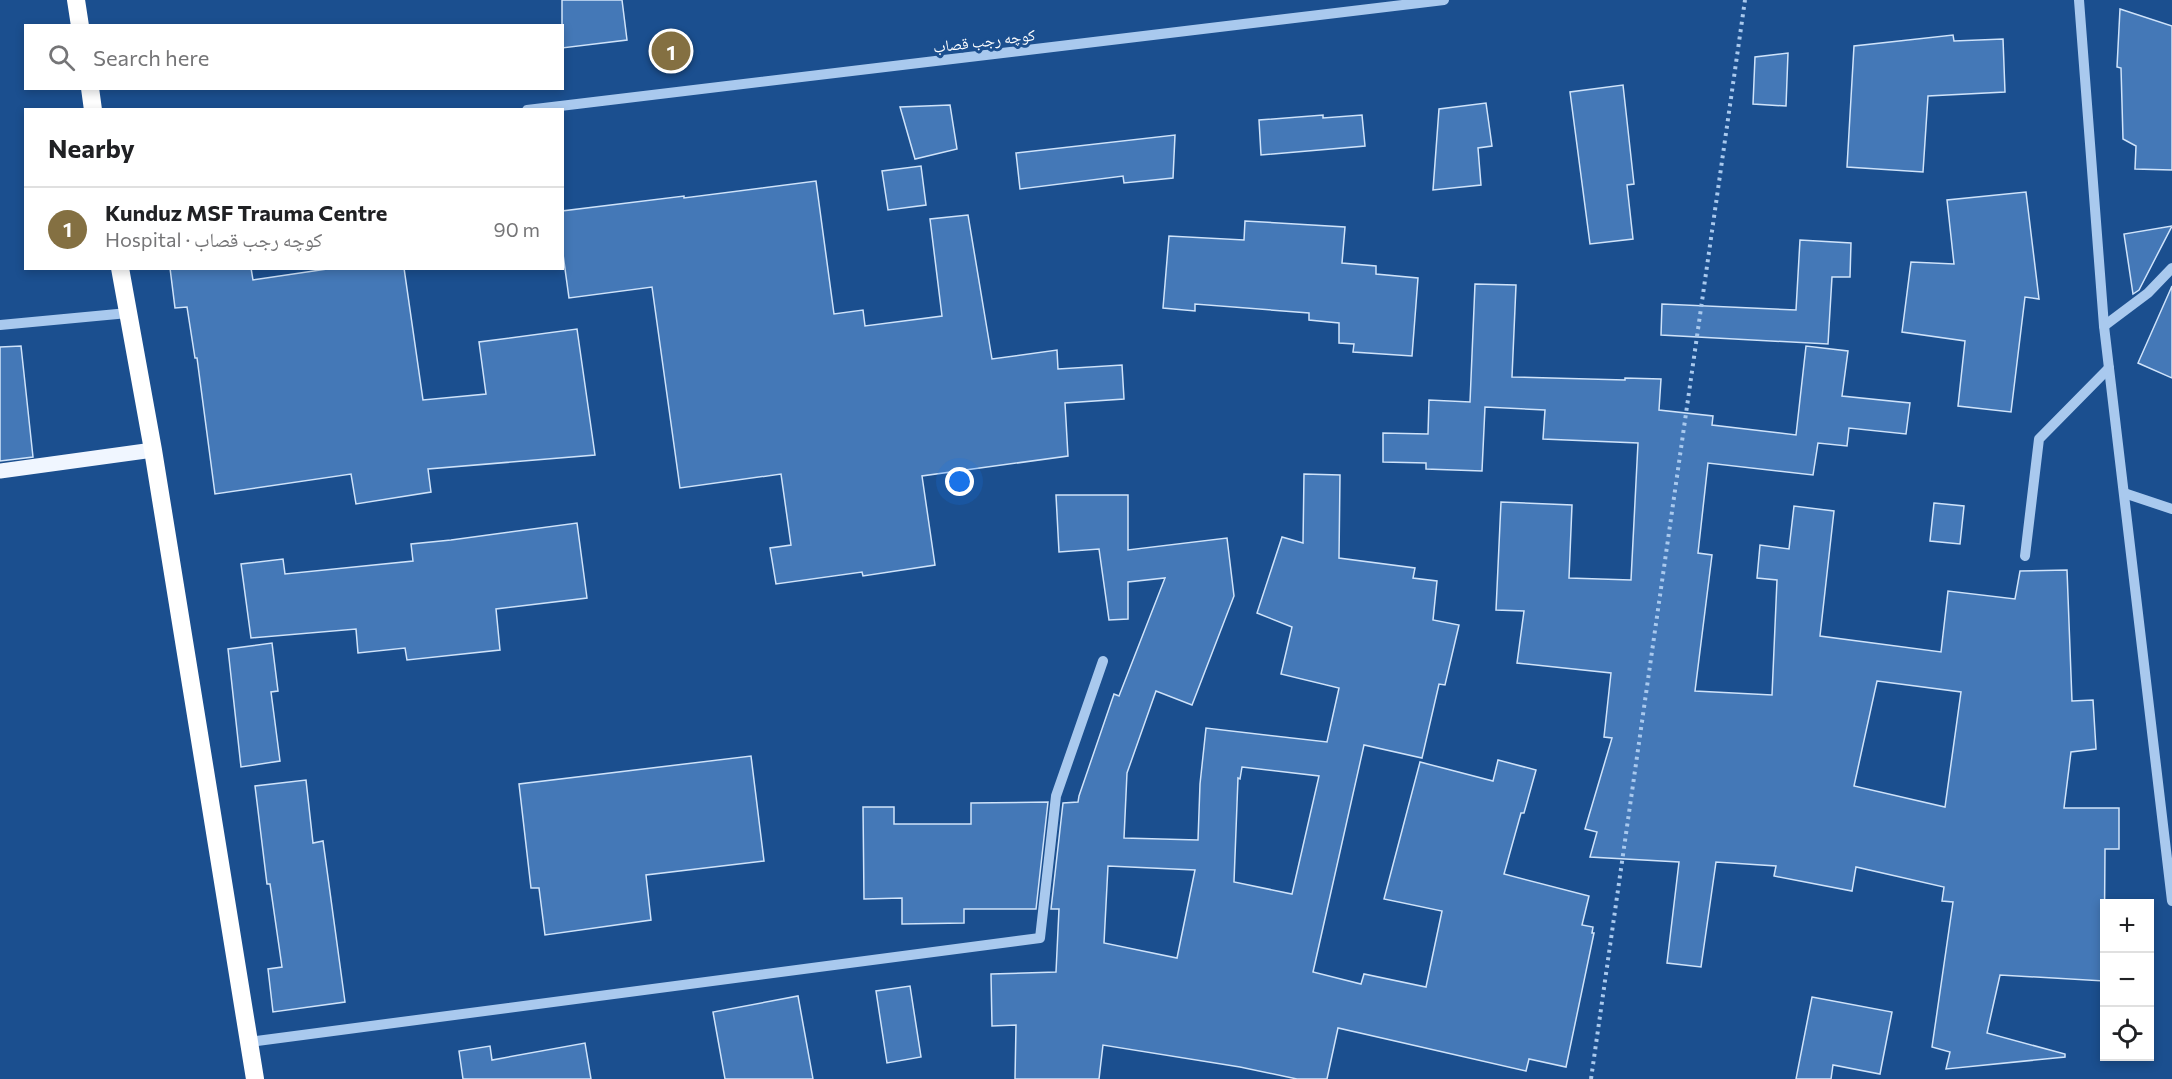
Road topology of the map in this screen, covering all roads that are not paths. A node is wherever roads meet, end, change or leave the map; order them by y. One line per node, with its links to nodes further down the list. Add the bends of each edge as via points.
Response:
1 (76, 0): 4 (highway)
2 (1444, 0): 7 (street, کوچه رجب قصاب)
3 (2079, 0): 12 (street)
4 (80, 24)
5 (90, 90): 6 (highway)
6 (93, 108)
7 (544, 108)
8 (2172, 268): 12 (street, via 2148,293)
9 (120, 270): 10 (highway)
10 (128, 313): 11 (street); 14 (highway)
11 (0, 324)
12 (2104, 326): 13 (street)
13 (2109, 368): 16 (street); 18 (street, via 2039,439)
14 (153, 450): 15 (main road); 21 (highway)
15 (0, 471)
16 (2124, 493): 17 (street); 20 (street)
17 (2172, 509)
18 (2025, 556)
19 (1103, 661): 21 (street, via 1056,796 1040,938)
20 (2172, 901)
21 (249, 1042): 22 (highway)
22 (255, 1079)

